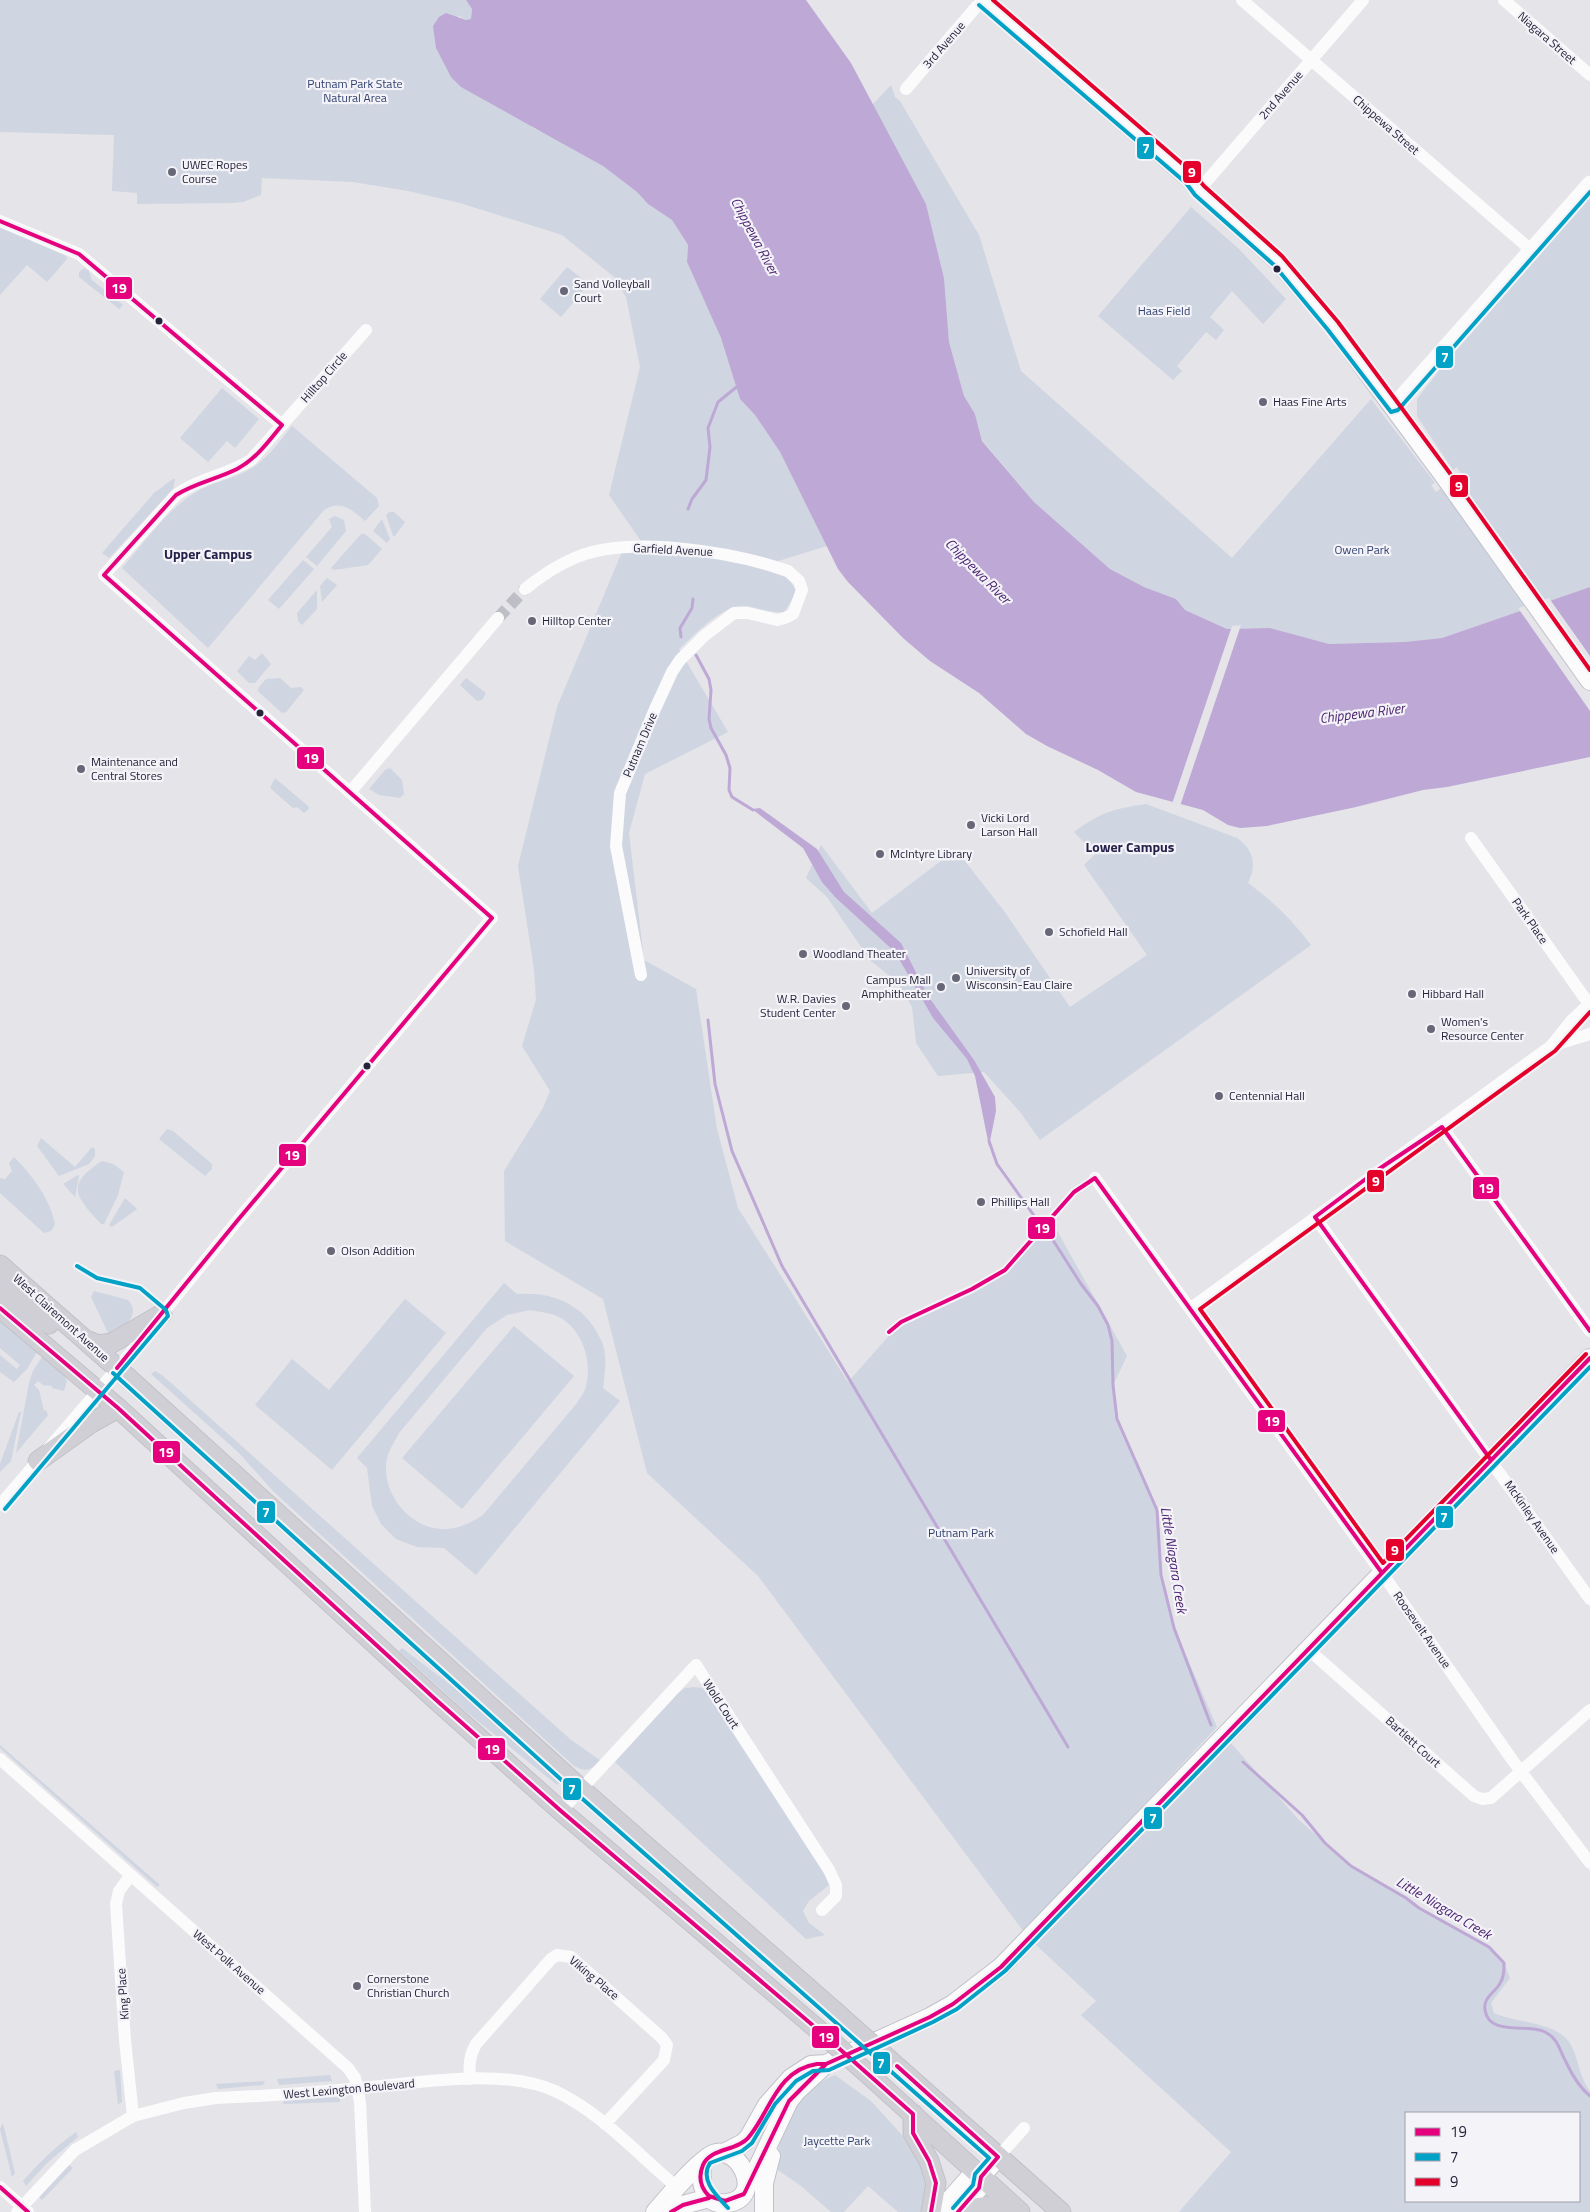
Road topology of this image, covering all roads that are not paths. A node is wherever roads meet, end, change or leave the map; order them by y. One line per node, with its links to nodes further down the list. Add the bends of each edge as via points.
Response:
1 (983, 0): 7 (street, 3rd Avenue); 9 (main road)
2 (1242, 0): 5 (street, Chippewa Street)
3 (1364, 0): 5 (street, 2nd Avenue)
4 (1504, 0): 6 (street, Niagara Street)
5 (1312, 60): 9 (street, 2nd Avenue); 11 (street, Chippewa Street)
6 (1590, 76)
7 (906, 90)
8 (1590, 183): 11 (street)
9 (1199, 190): 13 (main road, via 1278,261 1333,326)
10 (0, 221): 14 (street, via 79,254)
11 (1531, 250): 13 (street)
12 (366, 330): 14 (street, Hilltop Circle)
13 (1393, 406): 18 (main road)
14 (282, 425): 19 (street, Hilltop Circle, via 251,460 230,472 187,487 176,496 104,575)
15 (525, 590): 16 (street, Garfield Avenue, via 552,569 577,556 610,548 713,551 794,574 802,586)
16 (797, 606): 21 (street, Putnam Drive, via 793,614 777,620 734,613 690,648 672,672 634,758 620,793 616,846)
17 (498, 618): 19 (street)
18 (1590, 681)
19 (350, 792): 32 (street, via 492,918)
20 (1471, 838): 22 (street, Park Place)
21 (640, 975)
22 (1589, 1004): 24 (street)
23 (1590, 1034): 24 (street)
24 (1551, 1046): 25 (street)
25 (1442, 1127): 27 (street); 33 (street)
26 (1095, 1178): 31 (street, Roosevelt Avenue)
27 (1315, 1217): 31 (street); 39 (street, McKinley Avenue)
28 (0, 1264): 34 (main road, West Clairemont Avenue)
29 (0, 1288): 36 (main road, via 100,1368)
30 (0, 1308): 37 (main road)
31 (1191, 1308): 42 (street, Roosevelt Avenue)
32 (162, 1314): 34 (main road, via 112,1343 99,1345); 36 (street)
33 (1590, 1331)
34 (84, 1340): 36 (main road, West Clairemont Avenue)
35 (1590, 1358): 39 (main road)
36 (117, 1368): 37 (street); 48 (main road, West Clairemont Avenue)
37 (98, 1392): 38 (main road); 40 (street)
38 (118, 1408): 40 (main road, via 90,1423); 49 (main road)
39 (1491, 1460): 42 (main road); 43 (street, McKinley Avenue)
40 (38, 1461): 41 (street)
41 (0, 1505)
42 (1382, 1573): 44 (main road); 47 (street, Roosevelt Avenue)
43 (1590, 1599)
44 (1309, 1650): 47 (street, Bartlett Court, via 1474,1796 1490,1798); 53 (main road, via 1001,1967 953,2004 930,2017)
45 (1590, 1710): 47 (street, Bartlett Court)
46 (0, 1759): 51 (street, West Polk Avenue)
47 (1521, 1772): 50 (street, Roosevelt Avenue)
48 (581, 1789): 49 (street, Wold Court); 52 (street, Wold Court, via 696,1665 829,1870 836,1885 836,1896); 62 (main road, West Clairemont Avenue, bridge)
49 (561, 1811): 56 (main road, bridge)
50 (1590, 1863)
51 (130, 1876): 55 (street, West Polk Avenue, via 348,2068); 57 (street, King Place, via 119,1891 116,1904 125,2040)
52 (822, 1910)
53 (826, 2064): 58 (main road, via 797,2091); 61 (main road, via 811,2065 791,2078 766,2105 749,2137)
54 (470, 2079): 55 (street, West Lexington Boulevard); 59 (street, West Lexington Boulevard, via 497,2078 536,2084 569,2098); 59 (street, Viking Place, via 469,2062 476,2044 551,1959 557,1955 571,1957 667,2044 664,2060)
55 (358, 2089): 57 (street, West Lexington Boulevard, via 195,2101); 70 (street, West Polk Avenue)
56 (912, 2114): 64 (main road); 75 (main road, via 913,2133 929,2161 936,2183)
57 (134, 2116): 69 (street, West Lexington Boulevard, via 75,2150)
58 (780, 2122): 67 (main road); 74 (main road, via 764,2183)
59 (605, 2124): 66 (street, West Lexington Boulevard)
60 (1024, 2128): 62 (street)
61 (724, 2153): 63 (main road, via 713,2154); 67 (main road, via 738,2163 746,2176)
62 (998, 2157): 64 (main road); 80 (main road, West Clairemont Avenue)
63 (703, 2162): 66 (main road); 68 (main road, via 702,2187)
64 (981, 2177): 76 (main road, via 969,2178); 77 (main road, via 979,2188); 79 (main road)
65 (0, 2187): 69 (street)
66 (677, 2187): 71 (main road)
67 (746, 2189): 68 (main road, via 730,2203); 73 (main road)
68 (716, 2204): 72 (main road, via 683,2205)
69 (22, 2210)
70 (365, 2212)
71 (655, 2212)
72 (671, 2212)
73 (747, 2212)
74 (764, 2212)
75 (932, 2212)
76 (939, 2212)
77 (958, 2212)
78 (964, 2212): 79 (main road, via 980,2206)
79 (1018, 2212)
80 (1061, 2212)

